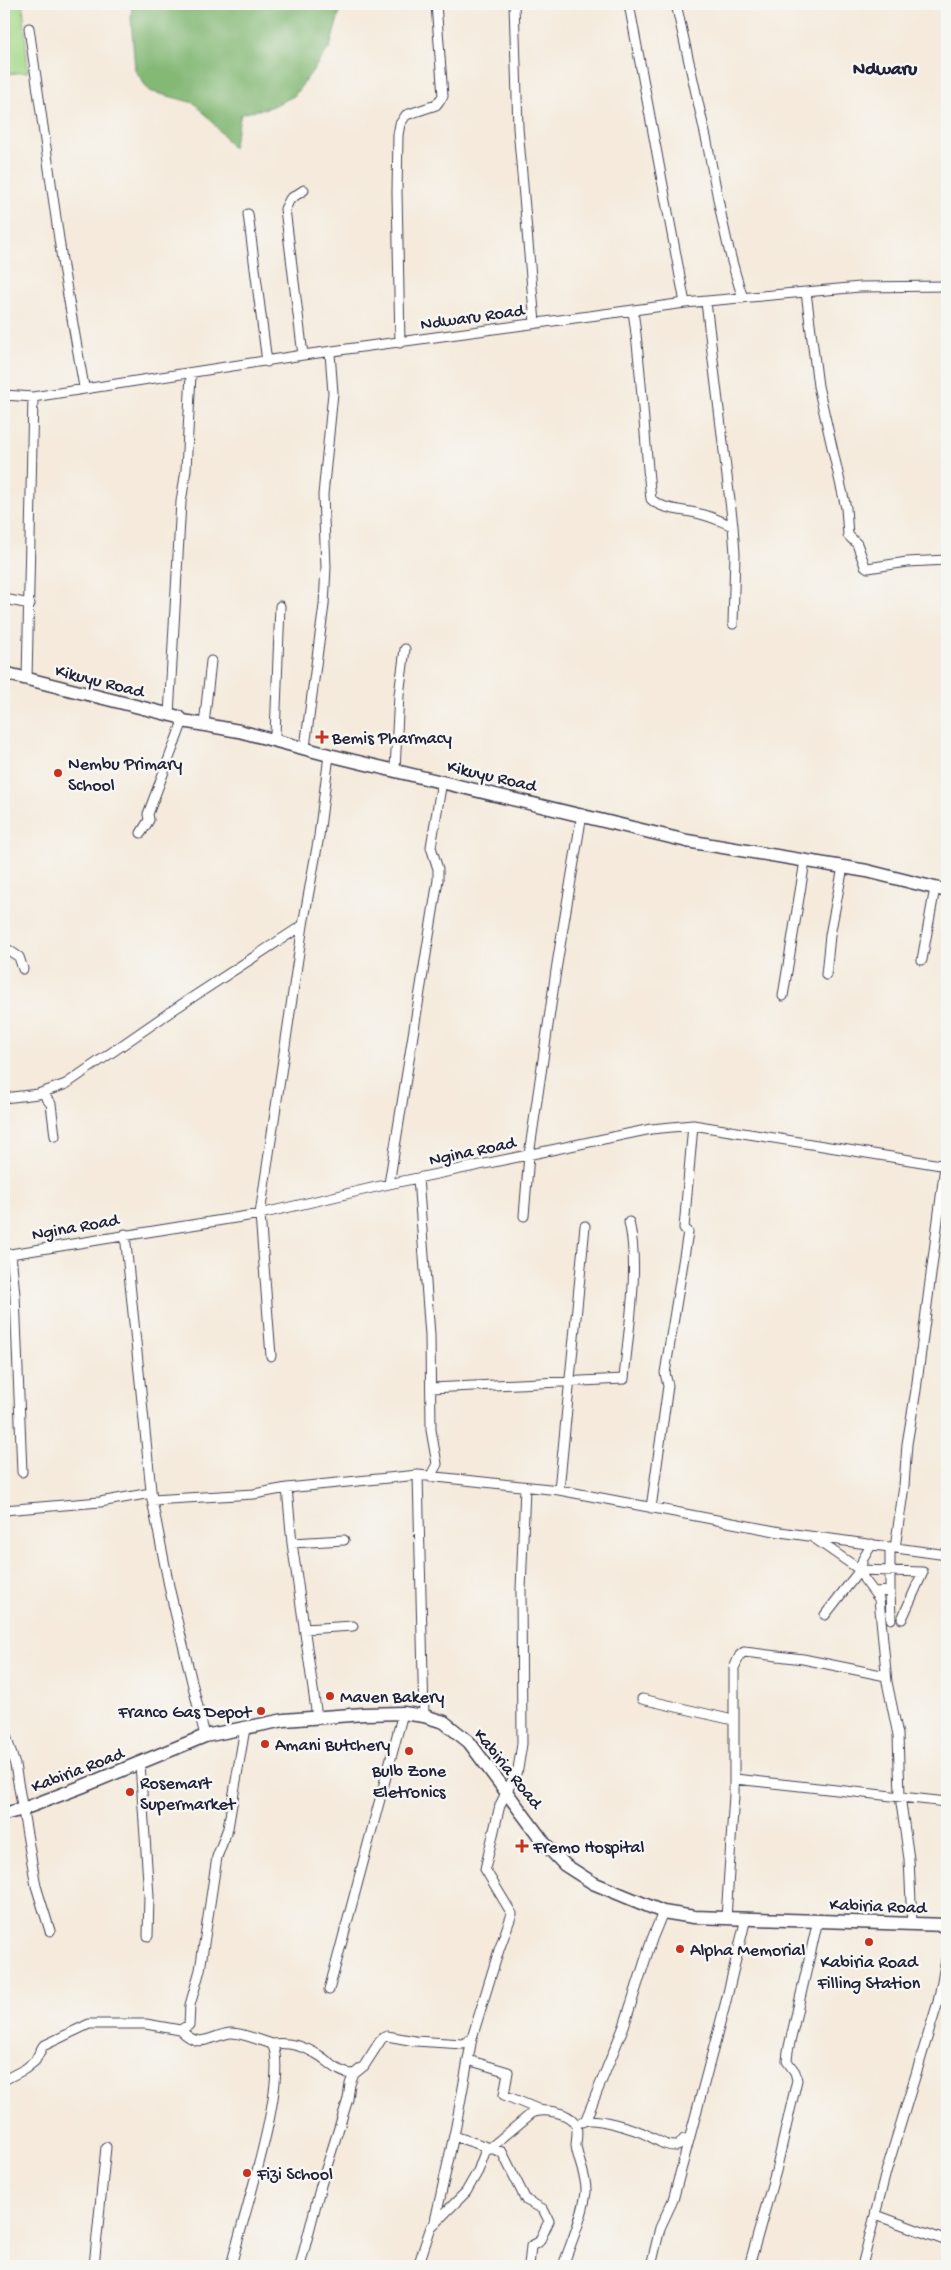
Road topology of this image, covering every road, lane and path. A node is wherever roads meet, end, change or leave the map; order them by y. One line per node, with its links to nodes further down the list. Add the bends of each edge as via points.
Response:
1 (436, 4): 15 (street, via 442,96 436,106 406,115 398,135)
2 (514, 4): 14 (street, via 518,128)
3 (629, 4): 12 (street)
4 (676, 4): 10 (street, via 721,222)
5 (29, 28): 20 (street)
6 (304, 190): 17 (street, via 290,199 285,209)
7 (248, 214): 18 (street)
8 (947, 286): 9 (street, Ndwaru Road, via 860,287)
9 (806, 292): 10 (street, Ndwaru Road); 24 (street, via 818,386 846,508 848,535 857,544 868,568)
10 (743, 298): 11 (street, Ndwaru Road)
11 (706, 302): 12 (street, Ndwaru Road); 23 (street)
12 (685, 303): 13 (street, Ndwaru Road)
13 (634, 310): 14 (street, Ndwaru Road); 23 (street, via 651,499 663,506 701,514)
14 (536, 323): 15 (street, Ndwaru Road)
15 (400, 343): 16 (street, Ndwaru Road)
16 (330, 353): 17 (street, Ndwaru Road); 37 (street, via 333,393 323,495 324,605)
17 (303, 355): 18 (street, Ndwaru Road)
18 (267, 362): 19 (street, Ndwaru Road)
19 (191, 374): 20 (street, Ndwaru Road); 33 (street, via 186,470 180,502)
20 (84, 387): 22 (street, Ndwaru Road)
21 (4, 395): 22 (street, Ndwaru Road)
22 (33, 397): 26 (street)
23 (733, 526): 28 (street)
24 (947, 560)
25 (4, 599): 26 (street)
26 (30, 604): 32 (street)
27 (280, 606): 36 (street, via 275,735)
28 (733, 624)
29 (405, 649): 39 (street)
30 (211, 661): 35 (street)
31 (4, 673): 32 (main road, Kikuyu Road)
32 (27, 680): 33 (main road, Kikuyu Road)
33 (169, 715): 34 (main road, Kikuyu Road)
34 (183, 721): 35 (main road, Kikuyu Road); 42 (street, via 148,814 149,820)
35 (204, 725): 36 (main road, Kikuyu Road)
36 (272, 740): 37 (main road, Kikuyu Road)
37 (305, 747): 38 (main road, Kikuyu Road)
38 (329, 755): 39 (main road, Kikuyu Road); 46 (street)
39 (395, 769): 40 (main road, Kikuyu Road)
40 (442, 781): 41 (main road, Kikuyu Road); 59 (street, via 431,846 438,880)
41 (582, 814): 43 (main road, Kikuyu Road, via 687,840); 56 (street)
42 (141, 833)
43 (805, 860): 44 (main road, Kikuyu Road); 51 (street)
44 (843, 867): 45 (main road, Kikuyu Road); 50 (street)
45 (941, 890): 48 (street)
46 (303, 925): 52 (street, via 66,1084); 60 (street)
47 (4, 947): 49 (street, via 19,957)
48 (922, 960)
49 (23, 969)
50 (826, 975)
51 (783, 996)
52 (45, 1092): 53 (street); 55 (street, via 51,1104)
53 (4, 1098)
54 (693, 1125): 56 (street, Ngina Road, via 651,1129); 57 (street, Ngina Road); 76 (street, via 684,1228 688,1232 665,1373 668,1386)
55 (55, 1136)
56 (529, 1155): 58 (street, Ngina Road); 61 (street)
57 (946, 1166): 82 (street, via 904,1486)
58 (418, 1178): 59 (street, Ngina Road); 68 (street)
59 (389, 1184): 60 (street, Ngina Road)
60 (260, 1214): 64 (street, Ngina Road); 66 (street)
61 (524, 1216)
62 (628, 1222): 67 (street, via 634,1247 634,1266 624,1379)
63 (585, 1226): 67 (street)
64 (125, 1234): 65 (street, Ngina Road); 75 (street)
65 (8, 1254): 69 (street, via 15,1296)
66 (271, 1356)
67 (570, 1381): 68 (street); 74 (street)
68 (431, 1388): 71 (street, via 431,1430 437,1464)
69 (22, 1472)
70 (418, 1475): 71 (street); 73 (street); 96 (street)
71 (430, 1477): 72 (street)
72 (526, 1487): 74 (street); 104 (street, via 521,1590 522,1744 518,1769)
73 (287, 1488): 75 (street, via 254,1494); 80 (street)
74 (559, 1490): 76 (street)
75 (151, 1496): 77 (street); 101 (street)
76 (651, 1508): 78 (street)
77 (4, 1510)
78 (812, 1536): 81 (street); 84 (street)
79 (344, 1540): 80 (street)
80 (292, 1542): 92 (street)
81 (872, 1544): 82 (street); 84 (street)
82 (892, 1547): 83 (street); 85 (street)
83 (947, 1555)
84 (860, 1570): 85 (street); 87 (street); 88 (street)
85 (890, 1572): 86 (street); 90 (street, via 923,1572)
86 (890, 1591): 87 (street); 89 (street)
87 (874, 1592): 93 (street, via 879,1599)
88 (825, 1615)
89 (892, 1619)
90 (902, 1619)
91 (353, 1626): 92 (street)
92 (304, 1629): 97 (street)
93 (886, 1676): 98 (street, via 802,1659 744,1652 734,1668); 105 (street, via 898,1735)
94 (642, 1699): 98 (street)
95 (403, 1714): 96 (main road, Kabiria Road); 97 (main road, Kabiria Road); 118 (street)
96 (424, 1716): 104 (main road, Kabiria Road, via 444,1722 469,1742)
97 (317, 1717): 99 (main road, Kabiria Road)
98 (733, 1720): 103 (street)
99 (245, 1728): 101 (main road, Kabiria Road); 119 (street, via 228,1828 218,1857 200,1970 190,2005 189,2025)
100 (4, 1729): 107 (street, via 16,1765)
101 (205, 1736): 102 (main road, Kabiria Road)
102 (140, 1764): 107 (main road, Kabiria Road); 116 (street, via 149,1896)
103 (735, 1779): 105 (street); 110 (street)
104 (507, 1791): 109 (main road, Kabiria Road, via 545,1844 565,1865 593,1883); 120 (street, via 484,1869 512,1914)
105 (900, 1796): 106 (street); 113 (street, via 909,1860)
106 (947, 1802)
107 (23, 1809): 108 (main road, Kabiria Road); 115 (street, via 36,1886)
108 (4, 1814)
109 (663, 1912): 110 (main road, Kabiria Road); 126 (street, via 624,2026)
110 (726, 1918): 111 (main road, Kabiria Road)
111 (746, 1918): 112 (main road, Kabiria Road); 129 (street)
112 (818, 1920): 113 (main road, Kabiria Road); 142 (street, via 788,2052 787,2061 797,2080 776,2171)
113 (912, 1924): 114 (main road, Kabiria Road)
114 (947, 1925)
115 (50, 1931)
116 (148, 1936)
117 (947, 1955): 132 (street, via 938,2002)
118 (329, 1990)
119 (180, 2030): 121 (street, via 191,2040 206,2042 232,2032); 124 (street, via 146,2024 88,2024 43,2046 35,2061)
120 (472, 2038): 122 (street); 123 (street, via 463,2044 387,2036)
121 (272, 2044): 123 (street, via 284,2042 315,2053 342,2072); 136 (street, via 277,2052 268,2132)
122 (468, 2060): 125 (street, via 508,2072 504,2095); 128 (street)
123 (354, 2074): 137 (street, via 320,2185)
124 (4, 2080)
125 (540, 2110): 127 (street, via 560,2114); 131 (street)
126 (586, 2119): 127 (street); 129 (street, via 632,2130 670,2146 678,2146)
127 (575, 2126): 140 (street, via 576,2147 586,2188 585,2201)
128 (454, 2136): 131 (street); 133 (street)
129 (690, 2138): 141 (street)
130 (106, 2147): 135 (street)
131 (490, 2148): 133 (street, via 466,2192); 139 (street, via 502,2152 526,2200 543,2208 549,2221 539,2242 531,2246)
132 (876, 2215): 134 (street); 143 (street)
133 (435, 2222): 138 (street)
134 (947, 2242)
135 (94, 2266)
136 (231, 2266)
137 (300, 2266)
138 (418, 2266)
139 (529, 2266)
140 (563, 2266)
141 (651, 2266)
142 (748, 2266)
143 (862, 2266)

